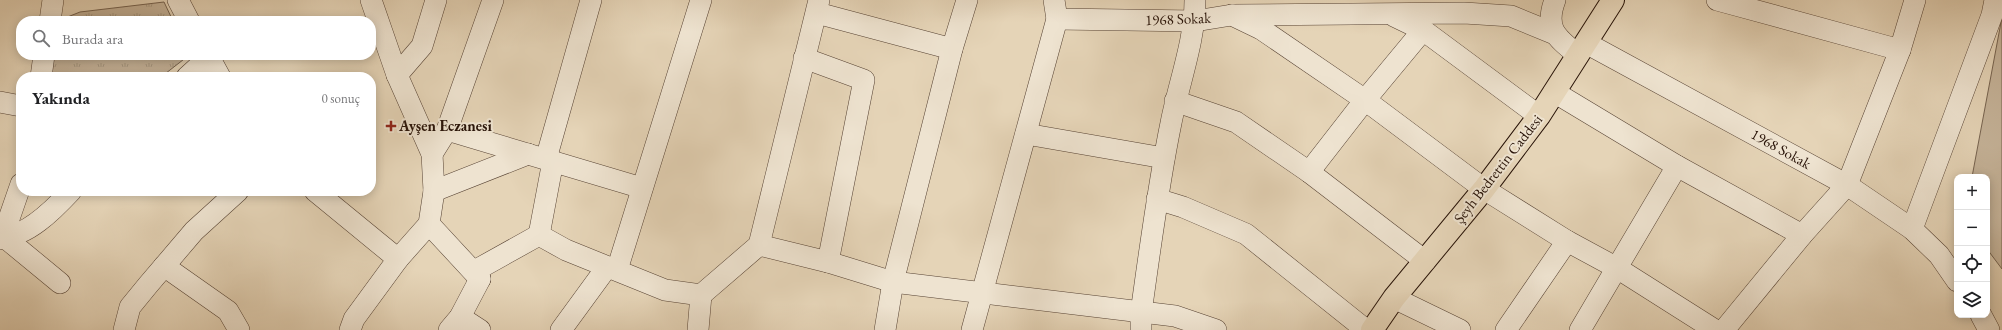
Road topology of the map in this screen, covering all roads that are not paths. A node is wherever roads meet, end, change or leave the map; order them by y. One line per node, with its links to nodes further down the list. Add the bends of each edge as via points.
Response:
1 (53, 0): 20 (street)
2 (178, 0): 21 (street)
3 (371, 0): 36 (street)
4 (436, 0): 36 (street, via 422,46)
5 (493, 0): 43 (street)
6 (590, 0): 46 (street)
7 (701, 0): 51 (street)
8 (967, 0): 26 (street)
9 (1194, 0): 23 (street)
10 (1554, 0): 22 (street); 25 (street, via 1551,18)
11 (1613, 0): 27 (main road, Şeyh Bedrettin Caddesi)
12 (1717, 0): 28 (street)
13 (1915, 0): 28 (street)
14 (1995, 0): 60 (street, via 1992,15)
15 (818, 6): 26 (street); 29 (street)
16 (1446, 6): 18 (street, 1968 Sokak); 22 (street, 1968 Sokak)
17 (1055, 10): 23 (street, 1968 Sokak); 44 (street)
18 (1388, 13): 19 (street, 1968 Sokak); 24 (street)
19 (1232, 15): 23 (street, 1968 Sokak); 38 (street, via 1261,29)
20 (51, 16)
21 (186, 16)
22 (1511, 16): 25 (street)
23 (1195, 21): 39 (street)
24 (1423, 30): 38 (street); 42 (street)
25 (1555, 34): 27 (street, 1968 Sokak)
26 (952, 48): 74 (street)
27 (1582, 49): 37 (main road, Şeyh Bedrettin Caddesi); 50 (street, 1968 Sokak)
28 (1900, 50): 50 (street)
29 (804, 58): 65 (street); 68 (street, via 864,80)
30 (43, 60): 33 (street)
31 (205, 60): 34 (street)
32 (211, 60): 35 (street)
33 (42, 72)
34 (192, 72)
35 (217, 72)
36 (397, 75): 45 (street)
37 (1554, 92): 42 (main road, Şeyh Bedrettin Caddesi); 48 (street)
38 (1365, 100): 49 (street); 52 (street)
39 (1175, 101): 47 (street); 49 (street, via 1236,122)
40 (0, 102): 41 (street)
41 (16, 105)
42 (1539, 116): 52 (main road, Şeyh Bedrettin Caddesi)
43 (447, 130): 45 (street); 46 (street)
44 (1026, 134): 47 (street); 76 (street)
45 (432, 154): 53 (street)
46 (542, 158): 51 (street); 53 (street); 61 (street)
47 (1164, 158): 58 (street)
48 (1677, 166): 62 (street); 71 (street)
49 (1309, 172): 67 (street)
50 (1847, 185): 60 (street, 1968 Sokak); 62 (street)
51 (642, 188): 70 (street)
52 (1484, 189): 64 (street); 67 (main road, Şeyh Bedrettin Caddesi)
53 (434, 191): 59 (street)
54 (16, 196): 63 (street)
55 (65, 196): 63 (street, via 28,230)
56 (232, 196): 69 (street, via 194,231)
57 (321, 196): 66 (street)
58 (1157, 199): 80 (street); 91 (street, via 1183,207 1246,234)
59 (429, 224): 66 (street); 73 (street)
60 (1912, 229): 72 (street, 1968 Sokak, via 1939,255)
61 (539, 235): 70 (street, via 566,250); 73 (street, via 478,269)
62 (1802, 235): 97 (street)
63 (1, 237): 75 (street)
64 (1567, 241): 71 (street); 94 (street)
65 (758, 245): 68 (street); 77 (street)
66 (398, 259): 84 (street, via 354,319)
67 (1425, 261): 78 (main road, Şeyh Bedrettin Caddesi)
68 (828, 262): 74 (street)
69 (164, 266): 82 (street, via 130,307); 83 (street, via 228,311)
70 (612, 268): 77 (street, via 665,290); 86 (street)
71 (1617, 268): 95 (street); 96 (street)
72 (1954, 277)
73 (480, 279): 81 (street)
74 (893, 282): 76 (street); 88 (street)
75 (60, 283)
76 (981, 293): 80 (street); 89 (street)
77 (701, 295): 87 (street)
78 (1394, 298): 92 (main road, Şeyh Bedrettin Caddesi); 93 (street)
79 (1983, 318): 98 (street)
80 (1141, 321): 90 (street, via 1175,316)
81 (455, 323): 85 (street)
82 (124, 330)
83 (239, 330)
84 (350, 330)
85 (480, 330)
86 (561, 330)
87 (698, 330)
88 (885, 330)
89 (972, 330)
90 (1216, 330)
91 (1366, 330)
92 (1372, 330)
93 (1460, 330)
94 (1506, 330)
95 (1580, 330)
96 (1715, 330)
97 (1724, 330)
98 (1989, 330)

